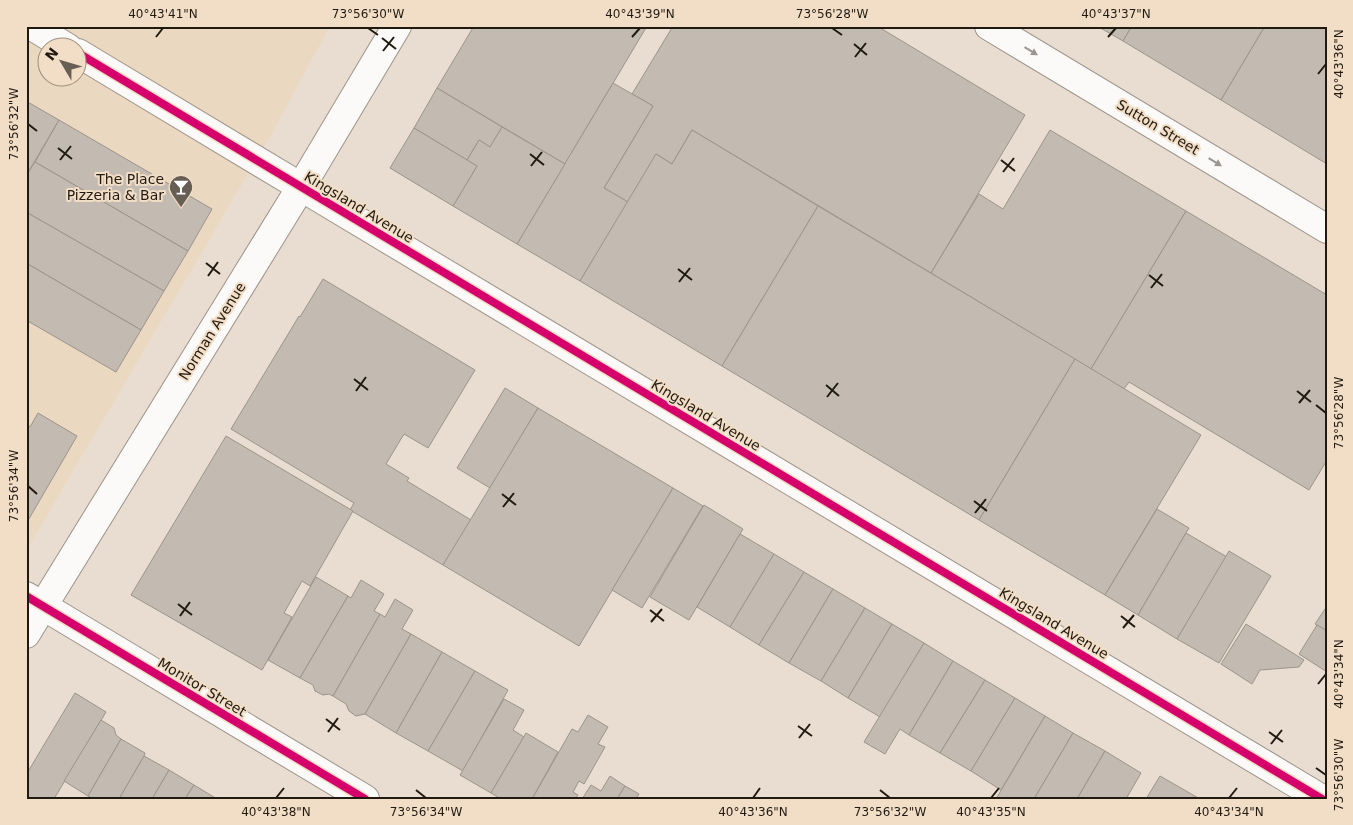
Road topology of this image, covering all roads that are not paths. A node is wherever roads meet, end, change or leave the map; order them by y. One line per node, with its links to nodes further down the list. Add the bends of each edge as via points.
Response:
1 (32, 26): 4 (street)
2 (397, 26): 6 (street, Norman Avenue)
3 (989, 26): 7 (street, Sutton Street, one-way to 7)
4 (52, 38)
5 (88, 59): 6 (street, Kingsland Avenue)
6 (301, 187): 8 (street, Norman Avenue); 11 (street, Kingsland Avenue)
7 (1327, 229)
8 (35, 601): 9 (street, Norman Avenue); 10 (street, Monitor Street)
9 (26, 634)
10 (364, 799)
11 (1322, 799)

